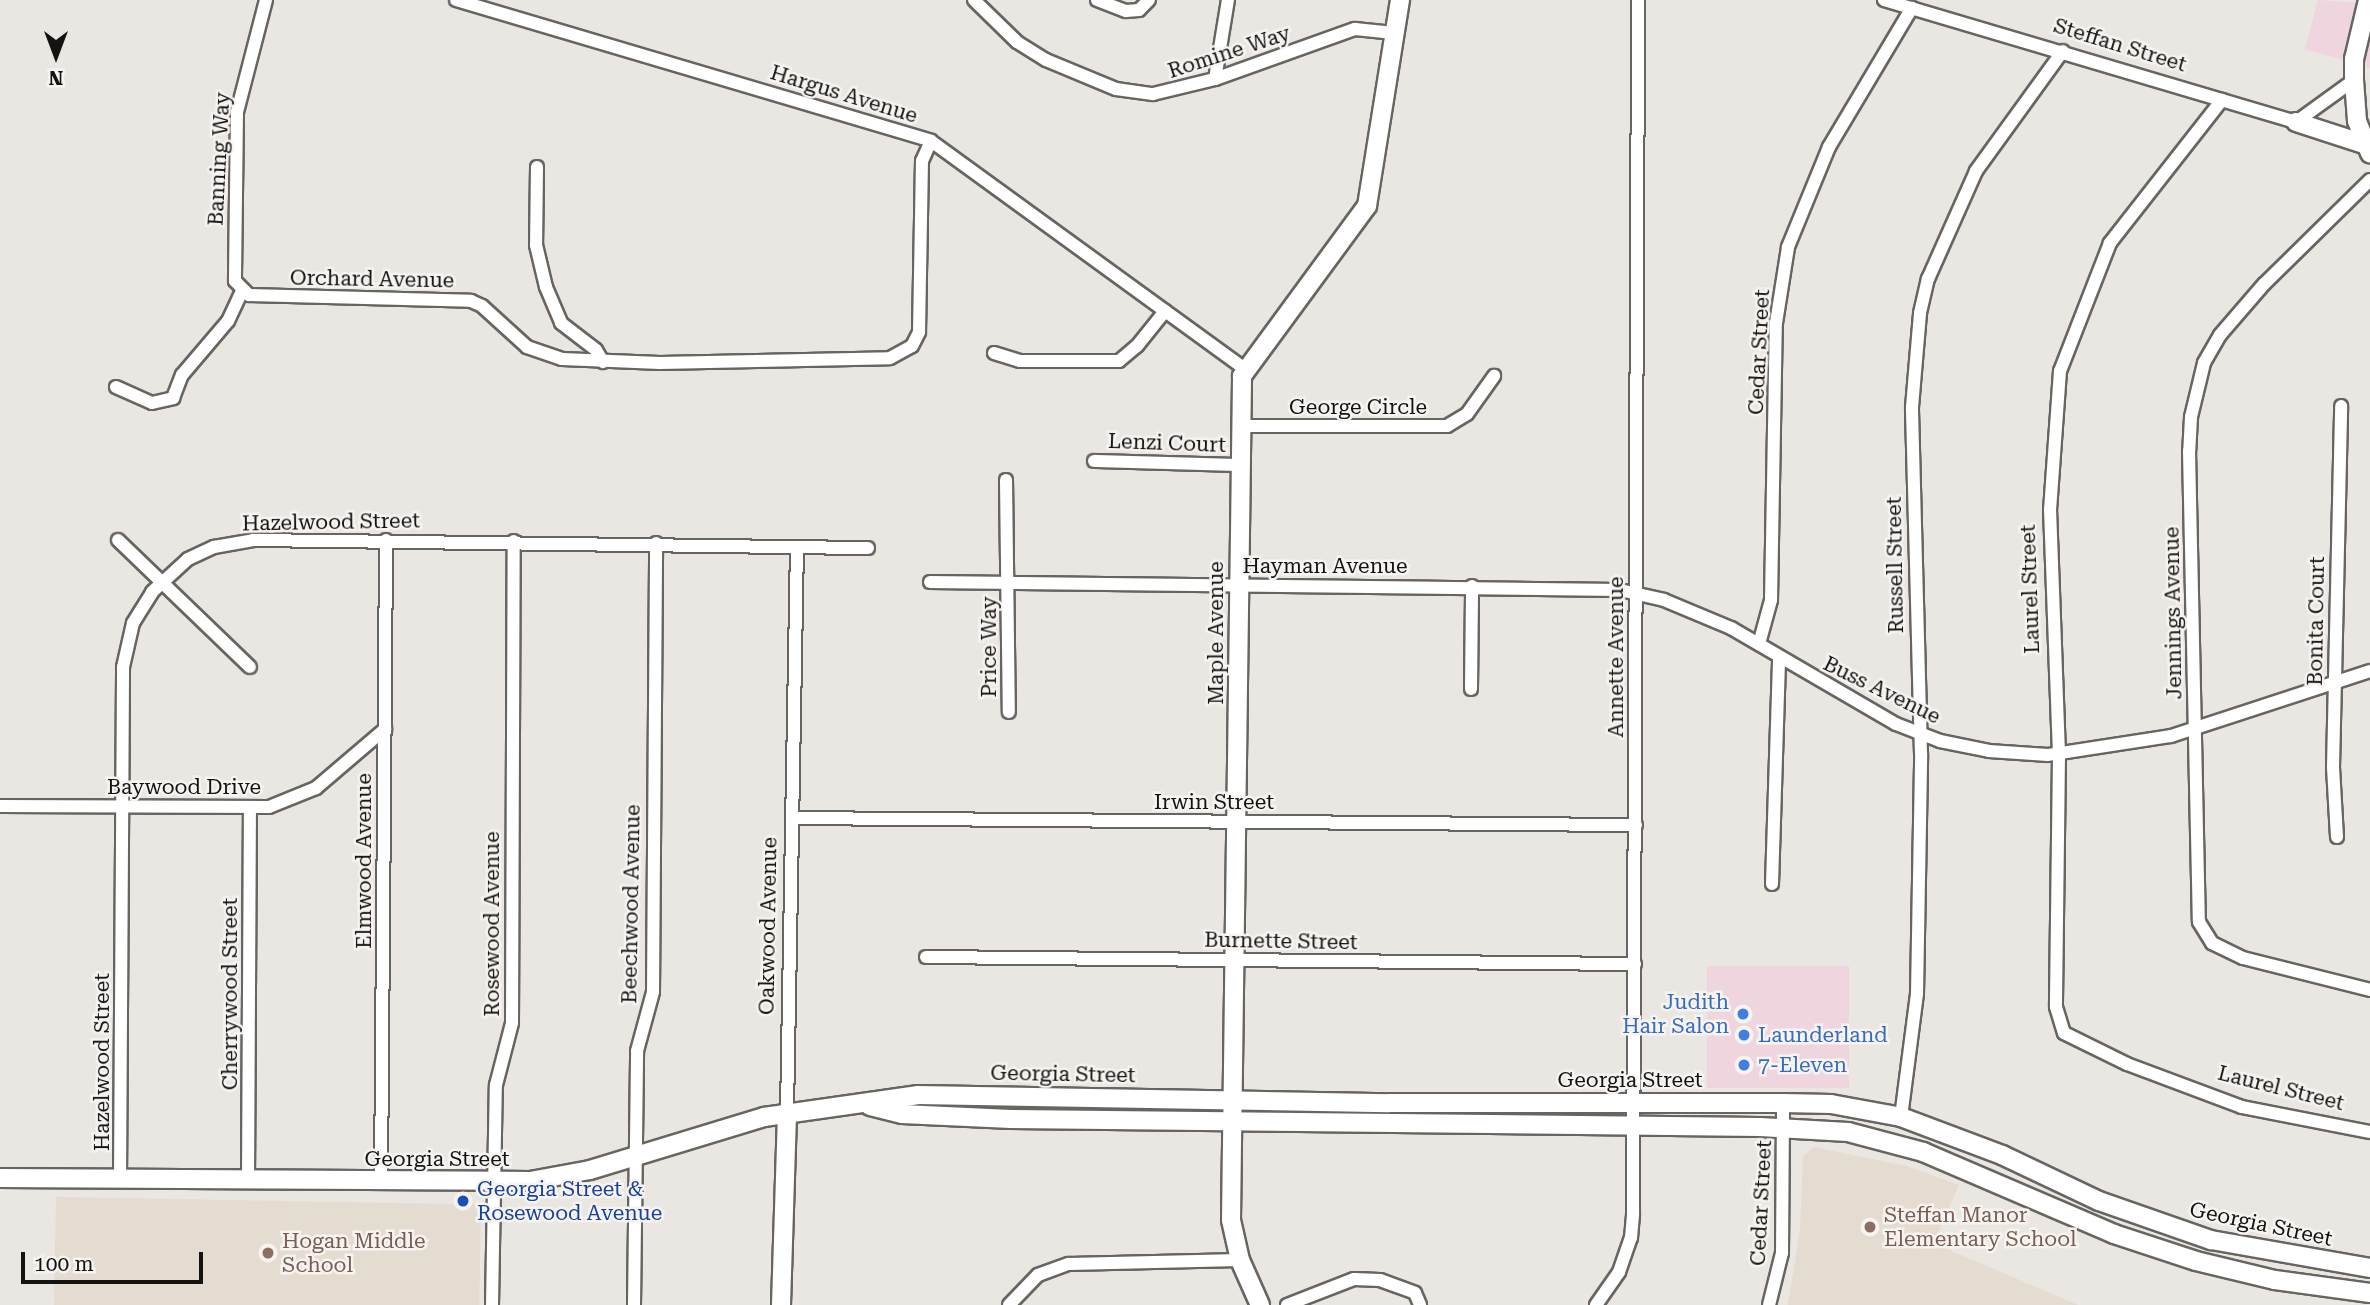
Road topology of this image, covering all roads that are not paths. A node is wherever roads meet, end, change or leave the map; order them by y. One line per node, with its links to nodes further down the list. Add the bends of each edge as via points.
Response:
1 (266, 0): 22 (street, Banning Way, via 237,112)
2 (456, 0): 18 (street, Hargus Avenue)
3 (974, 0): 14 (street, Romine Way, via 1017,42 1116,89 1172,93)
4 (1097, 0): 5 (street, via 1126,11 1139,10)
5 (1149, 0)
6 (1228, 0): 14 (street)
7 (1399, 0): 12 (main road)
8 (1638, 0): 45 (street, Annette Avenue)
9 (1884, 0): 11 (street, Steffan Street)
10 (2368, 0): 15 (main road, via 2354,59)
11 (1912, 8): 13 (street, Steffan Street); 46 (street, Cedar Street, via 1829,148 1788,247 1776,323 1771,600)
12 (1394, 33): 14 (street, Romine Way, via 1354,29); 26 (main road, via 1367,206 1345,241)
13 (2063, 51): 16 (street, Steffan Street); 55 (street, Russell Street, via 1976,171 1928,279 1920,313 1912,407)
14 (1215, 79)
15 (2354, 80): 17 (street); 19 (main road)
16 (2222, 100): 17 (street); 56 (street, Laurel Street, via 2110,243 2060,370 2050,509)
17 (2296, 122): 19 (main road)
18 (931, 141): 23 (street, Hargus Avenue); 25 (street, Orchard Avenue, via 922,161 919,332 912,346 878,360)
19 (2367, 149)
20 (537, 167): 25 (street, via 537,246 546,287 561,323 596,350)
21 (2370, 180): 54 (street, Jennings Avenue, via 2264,284 2204,363 2190,417 2189,451)
22 (238, 286): 25 (street, Orchard Avenue, via 256,296 471,301 527,347 562,359); 28 (street, via 219,333 181,375 173,398 152,403)
23 (1165, 311): 24 (street, via 1119,361 1020,361); 26 (street, Hargus Avenue)
24 (994, 353)
25 (603, 362)
26 (1244, 368): 30 (main road, Maple Avenue)
27 (1494, 376): 30 (street, George Circle, via 1467,414 1447,426)
28 (116, 387)
29 (2340, 406): 50 (street, Bonita Court)
30 (1241, 426): 32 (main road, Maple Avenue)
31 (1094, 461): 32 (street, Lenzi Court)
32 (1240, 464): 43 (main road, Maple Avenue)
33 (1006, 480): 40 (street, Price Way)
34 (118, 540): 42 (street)
35 (387, 540): 36 (street, Hazelwood Street); 42 (street, Hazelwood Street, via 231,542 188,559); 53 (street, Elmwood Avenue)
36 (513, 541): 37 (street, Hazelwood Street); 84 (street, Rosewood Avenue, via 512,1023 496,1085)
37 (656, 543): 38 (street, Hazelwood Street); 79 (street, Beechwood Avenue, via 653,992 637,1051)
38 (797, 547): 39 (street, Hazelwood Street); 60 (street, Oakwood Avenue)
39 (868, 548)
40 (1007, 581): 41 (street, Hayman Avenue); 43 (street, Hayman Avenue); 52 (street, Price Way, via 1011,600)
41 (930, 582)
42 (162, 584): 48 (street); 58 (street, Hazelwood Street, via 133,623 126,642)
43 (1239, 584): 44 (street, Hayman Avenue); 61 (main road, Maple Avenue)
44 (1472, 586): 45 (street, Hayman Avenue); 51 (street)
45 (1635, 593): 46 (street, Buss Avenue, via 1697,612); 62 (street, Annette Avenue)
46 (1759, 644): 47 (street, Buss Avenue)
47 (1779, 657): 55 (street, Buss Avenue); 64 (street)
48 (250, 667)
49 (2370, 671): 50 (street, Buss Avenue)
50 (2334, 680): 54 (street, Buss Avenue); 63 (street, Bonita Court)
51 (1471, 689)
52 (1009, 712)
53 (385, 729): 59 (street, Baywood Drive, via 316,788 269,807); 83 (street, Elmwood Avenue)
54 (2195, 729): 56 (street, Buss Avenue, via 2128,747); 68 (street, Jennings Avenue, via 2198,902 2206,934 2227,951 2276,969)
55 (1919, 732): 56 (street, Buss Avenue, via 1989,751); 74 (street, Russell Street, via 1917,993)
56 (2059, 755): 78 (street, Laurel Street, via 2054,973 2056,1007 2064,1033 2127,1063 2242,1107)
57 (0, 806): 58 (street, Baywood Drive)
58 (123, 806): 59 (street, Baywood Drive); 81 (street, Hazelwood Street)
59 (250, 807): 82 (street, Cherrywood Street)
60 (792, 818): 61 (street, Irwin Street); 73 (street, Oakwood Avenue)
61 (1237, 821): 62 (street, Irwin Street); 66 (main road, Maple Avenue)
62 (1636, 825): 67 (street, Annette Avenue)
63 (2337, 837)
64 (1772, 884)
65 (926, 957): 66 (street, Burnette Street)
66 (1233, 960): 67 (street, Burnette Street); 69 (main road, Maple Avenue)
67 (1635, 964): 70 (street, Annette Avenue)
68 (2370, 990)
69 (1233, 1100): 70 (main road, Georgia Street); 72 (main road, Georgia Street, via 918,1095); 75 (main road, Maple Avenue)
70 (1633, 1103): 71 (main road, Georgia Street); 76 (street, Annette Avenue)
71 (1783, 1103): 74 (main road, Georgia Street, via 1831,1104); 77 (street, Cedar Street)
72 (863, 1104): 73 (main road, Georgia Street); 75 (main road, Georgia Street, via 902,1114)
73 (787, 1112): 79 (main road, Georgia Street); 90 (main road, Oakwood Avenue)
74 (1901, 1117): 86 (main road, Georgia Street, via 2002,1155 2099,1201 2211,1240)
75 (1233, 1124): 76 (main road, Georgia Street); 85 (main road, Maple Avenue, via 1231,1220)
76 (1633, 1128): 77 (main road, Georgia Street); 95 (street, Annette Avenue, via 1631,1238 1619,1272)
77 (1784, 1128): 87 (main road, Georgia Street, via 1848,1132 1893,1142 2114,1234 2234,1272); 96 (street, Cedar Street, via 1782,1252)
78 (2370, 1132)
79 (636, 1156): 84 (main road, Georgia Street, via 558,1177); 89 (street, Beechwood Avenue)
80 (0, 1178): 81 (main road, Georgia Street)
81 (120, 1180): 82 (main road, Georgia Street)
82 (248, 1181): 83 (main road, Georgia Street)
83 (381, 1182): 84 (main road, Georgia Street)
84 (495, 1184): 88 (street, Rosewood Avenue)
85 (1240, 1260): 91 (street, via 1069,1264 1038,1275); 92 (main road, Maple Avenue)
86 (2370, 1268)
87 (2370, 1293)
88 (492, 1305)
89 (634, 1305)
90 (781, 1305)
91 (1009, 1305)
92 (1260, 1305)
93 (1287, 1305): 94 (street, via 1354,1279 1380,1280 1415,1293)
94 (1420, 1305)
95 (1597, 1305)
96 (1769, 1305)

